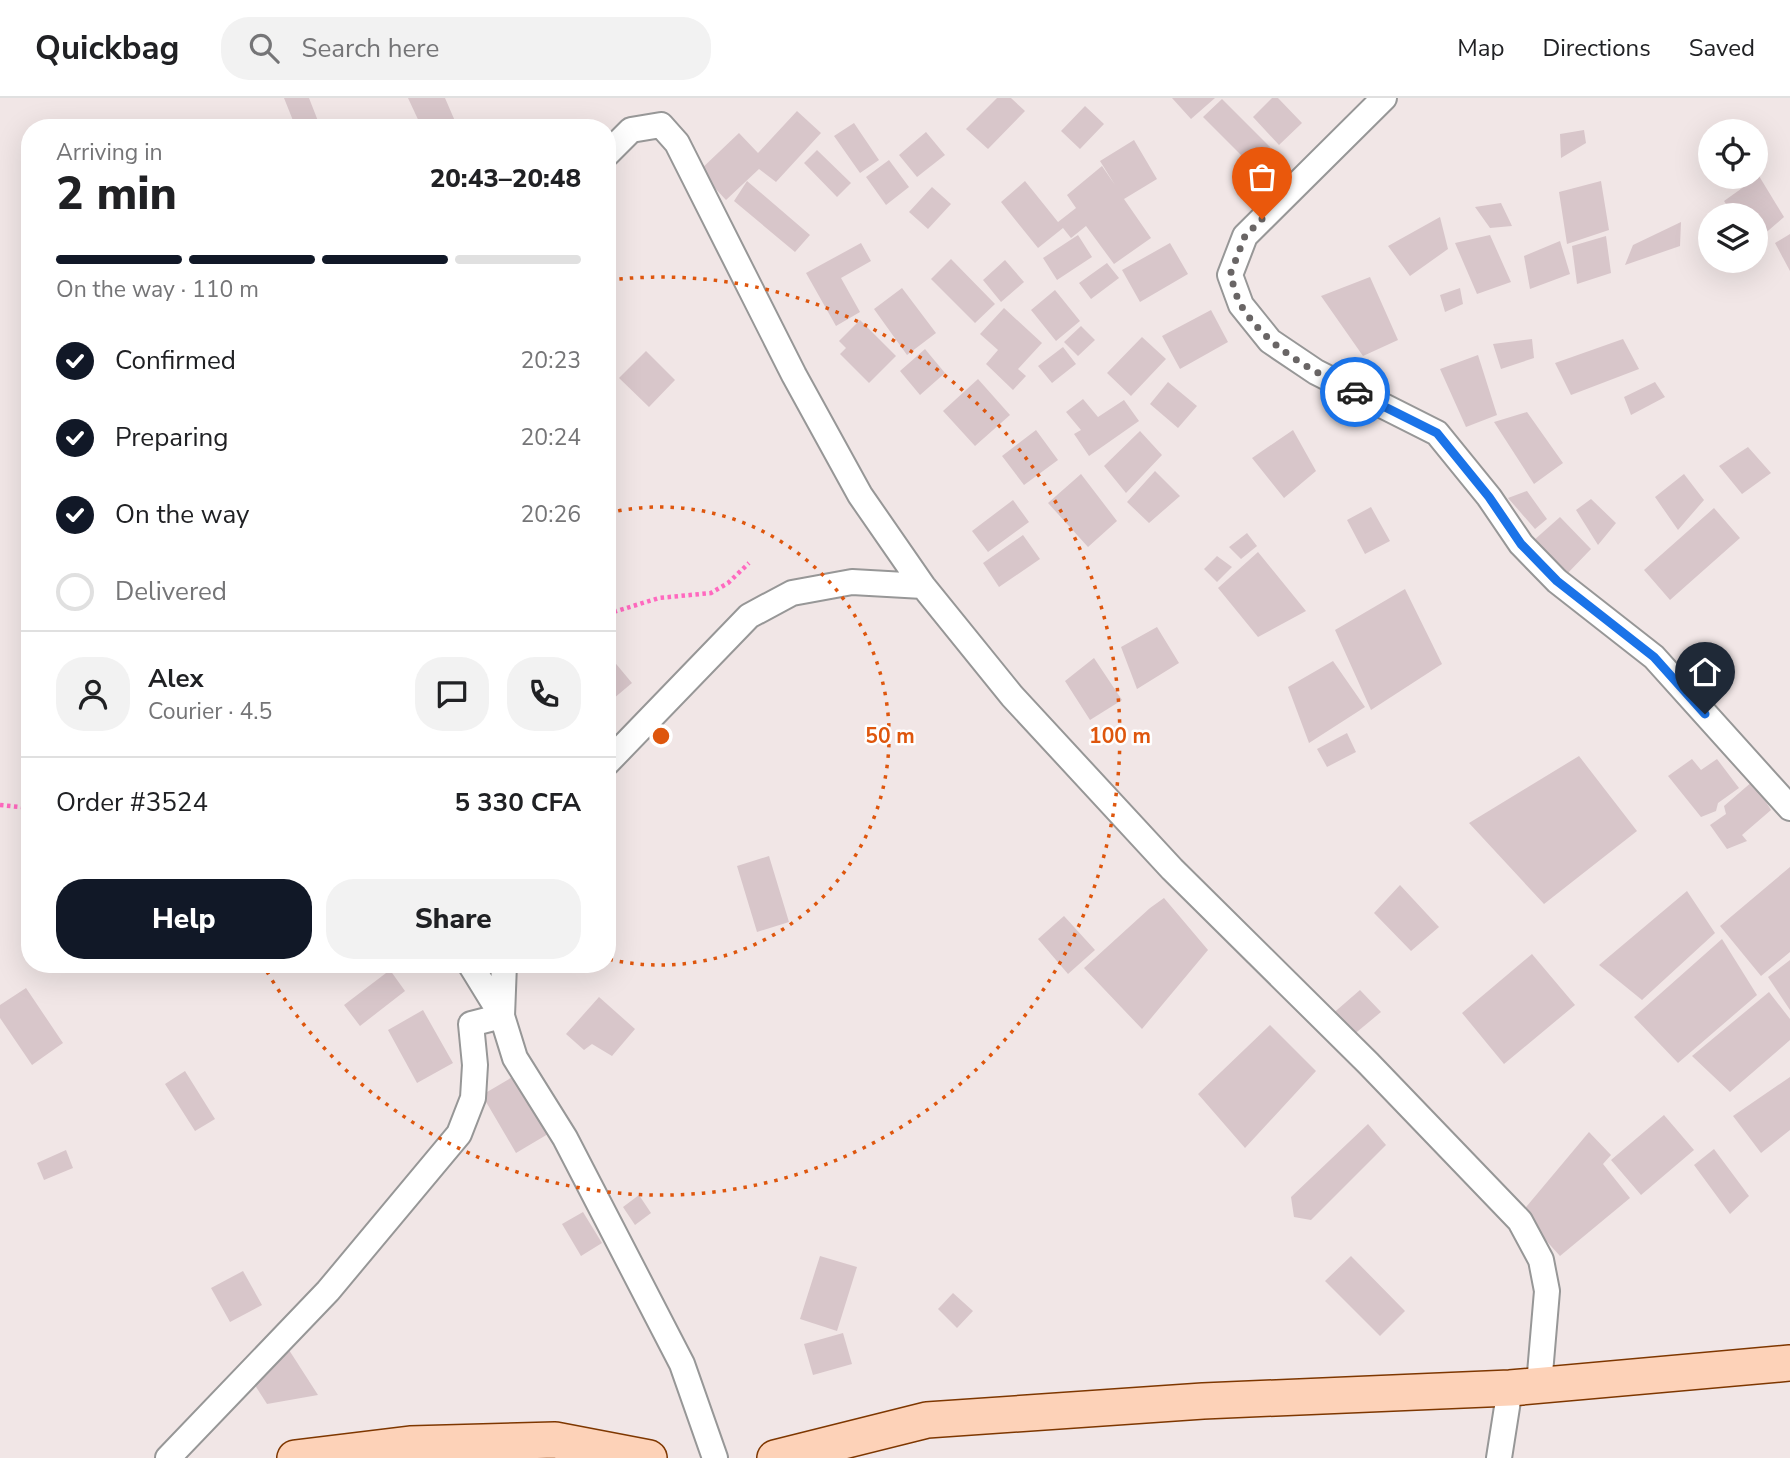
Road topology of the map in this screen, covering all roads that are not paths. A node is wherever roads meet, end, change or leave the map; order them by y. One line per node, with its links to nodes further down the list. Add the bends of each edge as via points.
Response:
1 (1384, 98): 5 (street, via 1245,236 1230,275 1241,305 1270,341 1316,372 1437,433 1521,544 1557,581 1654,657)
2 (616, 145): 3 (street, via 631,130 661,125 677,143 860,495)
3 (923, 586): 4 (street, via 852,582 792,593 749,616); 10 (street, via 1012,696 1172,869 1520,1221 1541,1260 1548,1292)
4 (616, 754)
5 (1790, 808)
6 (476, 973): 8 (street)
7 (504, 973): 8 (street)
8 (502, 1016): 11 (street, via 471,1024 473,1098 459,1134 328,1291); 14 (street, via 515,1058 565,1138 682,1364)
9 (1790, 1363): 10 (main road)
10 (1524, 1386): 15 (main road, via 928,1420); 16 (street)
11 (168, 1458)
12 (295, 1458): 13 (main road, via 410,1444 555,1440)
13 (649, 1458)
14 (715, 1458)
15 (775, 1458)
16 (1499, 1458)

